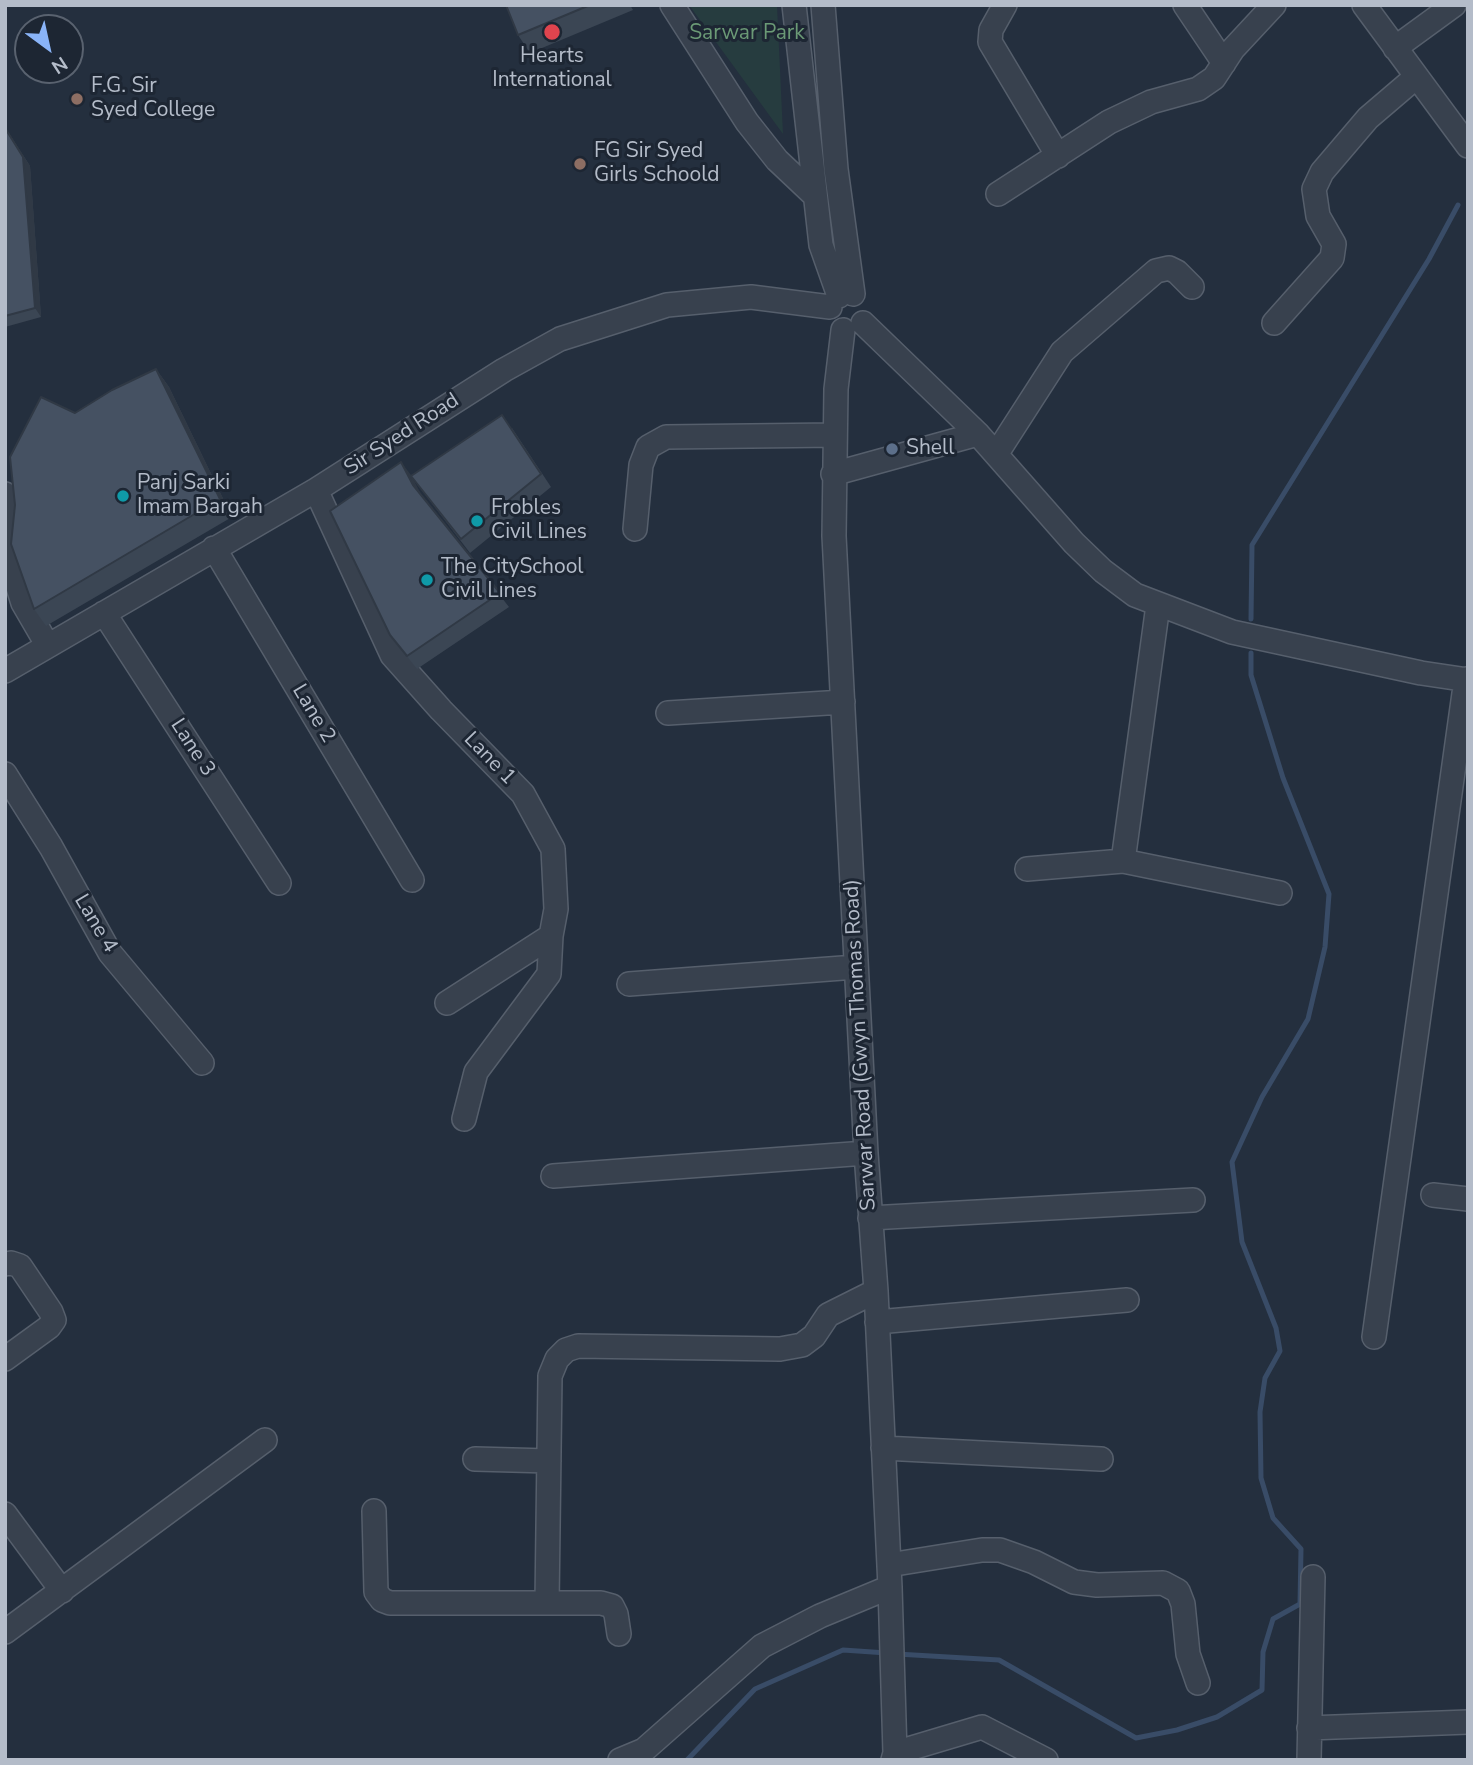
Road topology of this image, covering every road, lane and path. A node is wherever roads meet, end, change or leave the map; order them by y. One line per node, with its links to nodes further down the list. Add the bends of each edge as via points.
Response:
1 (672, 5): 14 (street, via 747,122 777,160)
2 (794, 5): 14 (street)
3 (823, 5): 17 (street, via 836,169)
4 (1005, 5): 13 (street, via 990,30 990,42)
5 (1185, 5): 10 (street)
6 (1274, 5): 10 (street)
7 (1364, 5): 9 (street)
8 (1454, 5): 9 (street)
9 (1395, 48): 11 (street)
10 (1224, 64): 13 (street, via 1198,89 1151,102 1109,122)
11 (1416, 77): 12 (street); 18 (street, via 1368,118 1322,172 1314,190 1318,216 1334,244 1332,258)
12 (1468, 146)
13 (1058, 156): 15 (street)
14 (814, 194): 17 (street, via 821,245)
15 (998, 194)
16 (1192, 287): 22 (street, via 1169,268 1156,271 1062,352)
17 (840, 299): 19 (street, via 832,321); 19 (street, via 859,297 866,309); 24 (street, Sir Syed Road, via 751,297 667,305 560,339)
18 (1274, 323)
19 (853, 326): 20 (street); 21 (street, Sarwar Road (Gwyn Thomas Road), via 836,389)
20 (978, 434): 22 (street); 23 (street)
21 (835, 435): 23 (street, Sarwar Road (Gwyn Thomas Road)); 26 (street, via 666,437 648,447 641,465)
22 (996, 453): 29 (street, via 1103,571 1135,596)
23 (834, 474): 34 (street, Sarwar Road (Gwyn Thomas Road))
24 (316, 490): 27 (street, Sir Syed Road); 42 (street, Lane 1, via 392,655 523,794 553,849 556,909)
25 (5, 494): 28 (street, via 16,527)
26 (635, 529)
27 (214, 548): 30 (street, Sir Syed Road); 39 (street, Lane 2)
28 (9, 570): 31 (street)
29 (1158, 605): 33 (street, via 1232,632); 37 (street)
30 (104, 613): 31 (street, Sir Syed Road); 40 (street, Lane 3)
31 (48, 646): 32 (street, Sir Syed Road)
32 (5, 671)
33 (1467, 680): 58 (street)
34 (843, 702): 35 (street); 43 (street, Sarwar Road (Gwyn Thomas Road))
35 (668, 713)
36 (5, 774): 46 (street, Lane 4, via 110,953)
37 (1123, 862): 38 (street); 41 (street)
38 (1027, 869)
39 (412, 880)
40 (279, 883)
41 (1280, 893)
42 (551, 936): 45 (street); 47 (street, Lane 1, via 549,974 476,1072)
43 (856, 967): 44 (street); 48 (street, Sarwar Road (Gwyn Thomas Road))
44 (629, 984)
45 (447, 1003)
46 (202, 1063)
47 (464, 1118)
48 (866, 1153): 49 (street); 53 (street, Sarwar Road (Gwyn Thomas Road))
49 (554, 1176)
50 (1433, 1195): 51 (street)
51 (1468, 1199)
52 (1193, 1200): 53 (street)
53 (870, 1218): 55 (street, Sarwar Road (Gwyn Thomas Road))
54 (5, 1264): 59 (street, via 20,1266 54,1320)
55 (876, 1291): 57 (street, Sarwar Road (Gwyn Thomas Road)); 64 (street, via 828,1315 802,1345 780,1349 578,1346 566,1350 551,1376)
56 (1127, 1300): 57 (street)
57 (877, 1322): 61 (street, Sarwar Road (Gwyn Thomas Road))
58 (1374, 1337)
59 (5, 1359)
60 (265, 1440): 69 (street)
61 (883, 1448): 62 (street); 67 (street, Sarwar Road (Gwyn Thomas Road))
62 (1101, 1459)
63 (475, 1460): 64 (street)
64 (549, 1461): 70 (street)
65 (374, 1511): 70 (street, via 376,1592 382,1600)
66 (5, 1514): 69 (street)
67 (889, 1576): 73 (street, via 982,1550 1000,1550 1074,1582 1163,1583 1178,1591 1184,1604 1188,1654); 76 (street, Sarwar Road (Gwyn Thomas Road)); 77 (street, via 762,1646 644,1750)
68 (1313, 1577): 75 (street)
69 (62, 1591): 71 (street)
70 (547, 1603): 72 (street, via 611,1606)
71 (5, 1632)
72 (619, 1634)
73 (1198, 1683)
74 (1468, 1722): 75 (street)
75 (1309, 1728): 79 (street)
76 (894, 1756): 78 (street, via 982,1727)
77 (620, 1760)
78 (1046, 1760)
79 (1309, 1760)

